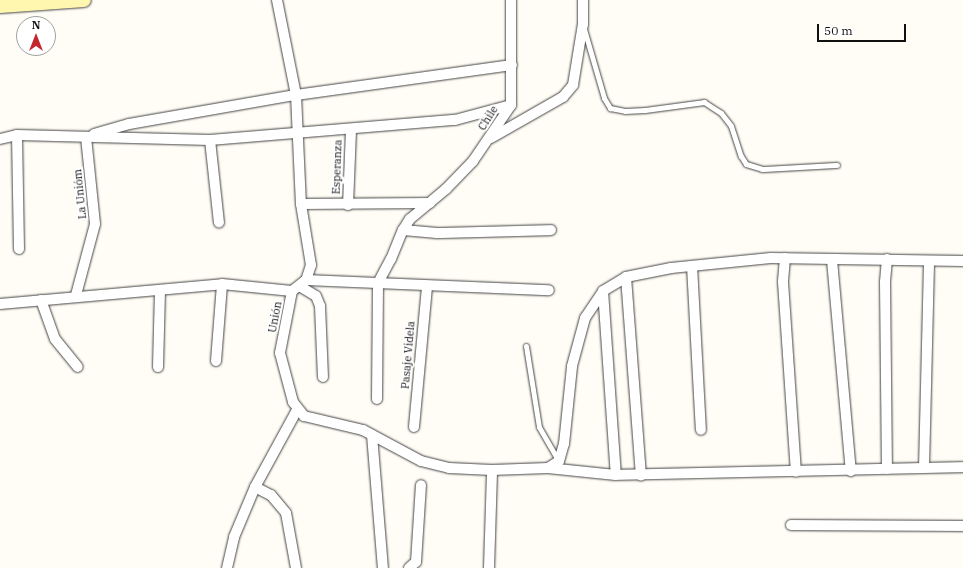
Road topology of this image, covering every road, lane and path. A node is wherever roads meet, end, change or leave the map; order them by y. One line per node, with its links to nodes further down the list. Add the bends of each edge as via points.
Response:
1 (84, 0): 5 (main road)
2 (277, 0): 9 (street, Unión)
3 (511, 0): 8 (street, Chile)
4 (584, 0): 7 (street)
5 (15, 2): 6 (main road)
6 (0, 6)
7 (583, 24): 16 (street, via 574,80 563,97); 18 (lane, via 604,98 610,108 638,111 704,102 721,113 731,126 746,164 762,169)
8 (512, 65): 9 (street); 10 (street, Chile)
9 (296, 95): 12 (street, Unión); 14 (street, via 129,124)
10 (511, 105): 11 (street, via 455,120); 16 (street, Chile)
11 (351, 131): 12 (street); 21 (street, Esperanza)
12 (299, 134): 17 (street); 20 (street, Unión)
13 (17, 135): 14 (street); 15 (street); 25 (street)
14 (86, 137): 17 (street); 40 (street, La Unióm, via 95,224)
15 (0, 139)
16 (490, 139): 19 (street, Chile, via 446,189)
17 (210, 140): 22 (street)
18 (837, 165)
19 (430, 203): 21 (street); 23 (street, Chile, via 410,219)
20 (301, 204): 21 (street); 35 (street, Unión, via 311,265)
21 (348, 205)
22 (219, 223)
23 (403, 230): 24 (street, via 437,233); 33 (street, Chile)
24 (551, 230)
25 (19, 249)
26 (785, 258): 27 (street); 31 (street); 60 (street, via 783,282)
27 (832, 260): 28 (street); 59 (street)
28 (887, 260): 29 (street); 57 (street, via 885,282)
29 (929, 261): 30 (street); 56 (street)
30 (963, 261)
31 (692, 266): 32 (street); 51 (street)
32 (626, 277): 39 (street); 62 (street)
33 (378, 283): 35 (street); 36 (street); 48 (street)
34 (222, 284): 35 (street); 37 (street); 44 (street)
35 (300, 286): 47 (street, via 316,296 320,306); 49 (street, Unión, via 280,353)
36 (427, 286): 38 (street); 50 (street, Pasaje Videla)
37 (160, 290): 40 (street); 46 (street)
38 (549, 290)
39 (603, 291): 53 (street, via 586,318 572,366 564,444); 61 (street)
40 (76, 295): 41 (street)
41 (41, 300): 42 (street); 45 (street, via 55,339)
42 (0, 304)
43 (526, 346): 53 (lane, via 539,427)
44 (216, 361)
45 (78, 367)
46 (158, 367)
47 (323, 377)
48 (377, 398)
49 (297, 410): 52 (street, via 304,416 363,430); 64 (street)
50 (414, 427)
51 (701, 430)
52 (372, 435): 58 (street, via 421,461 449,468); 69 (street)
53 (559, 461): 55 (street)
54 (963, 467): 56 (street)
55 (548, 468): 58 (street); 61 (street)
56 (924, 468): 57 (street)
57 (888, 469): 59 (street)
58 (492, 470): 71 (street)
59 (851, 471): 60 (street)
60 (796, 472): 62 (street)
61 (616, 475): 62 (street)
62 (641, 475)
63 (421, 485): 70 (street, via 416,562)
64 (255, 487): 67 (street, via 234,537); 68 (street, via 271,495 286,513)
65 (791, 525): 66 (street)
66 (963, 526)
67 (227, 568)
68 (296, 568)
69 (384, 568)
70 (408, 568)
71 (489, 568)

